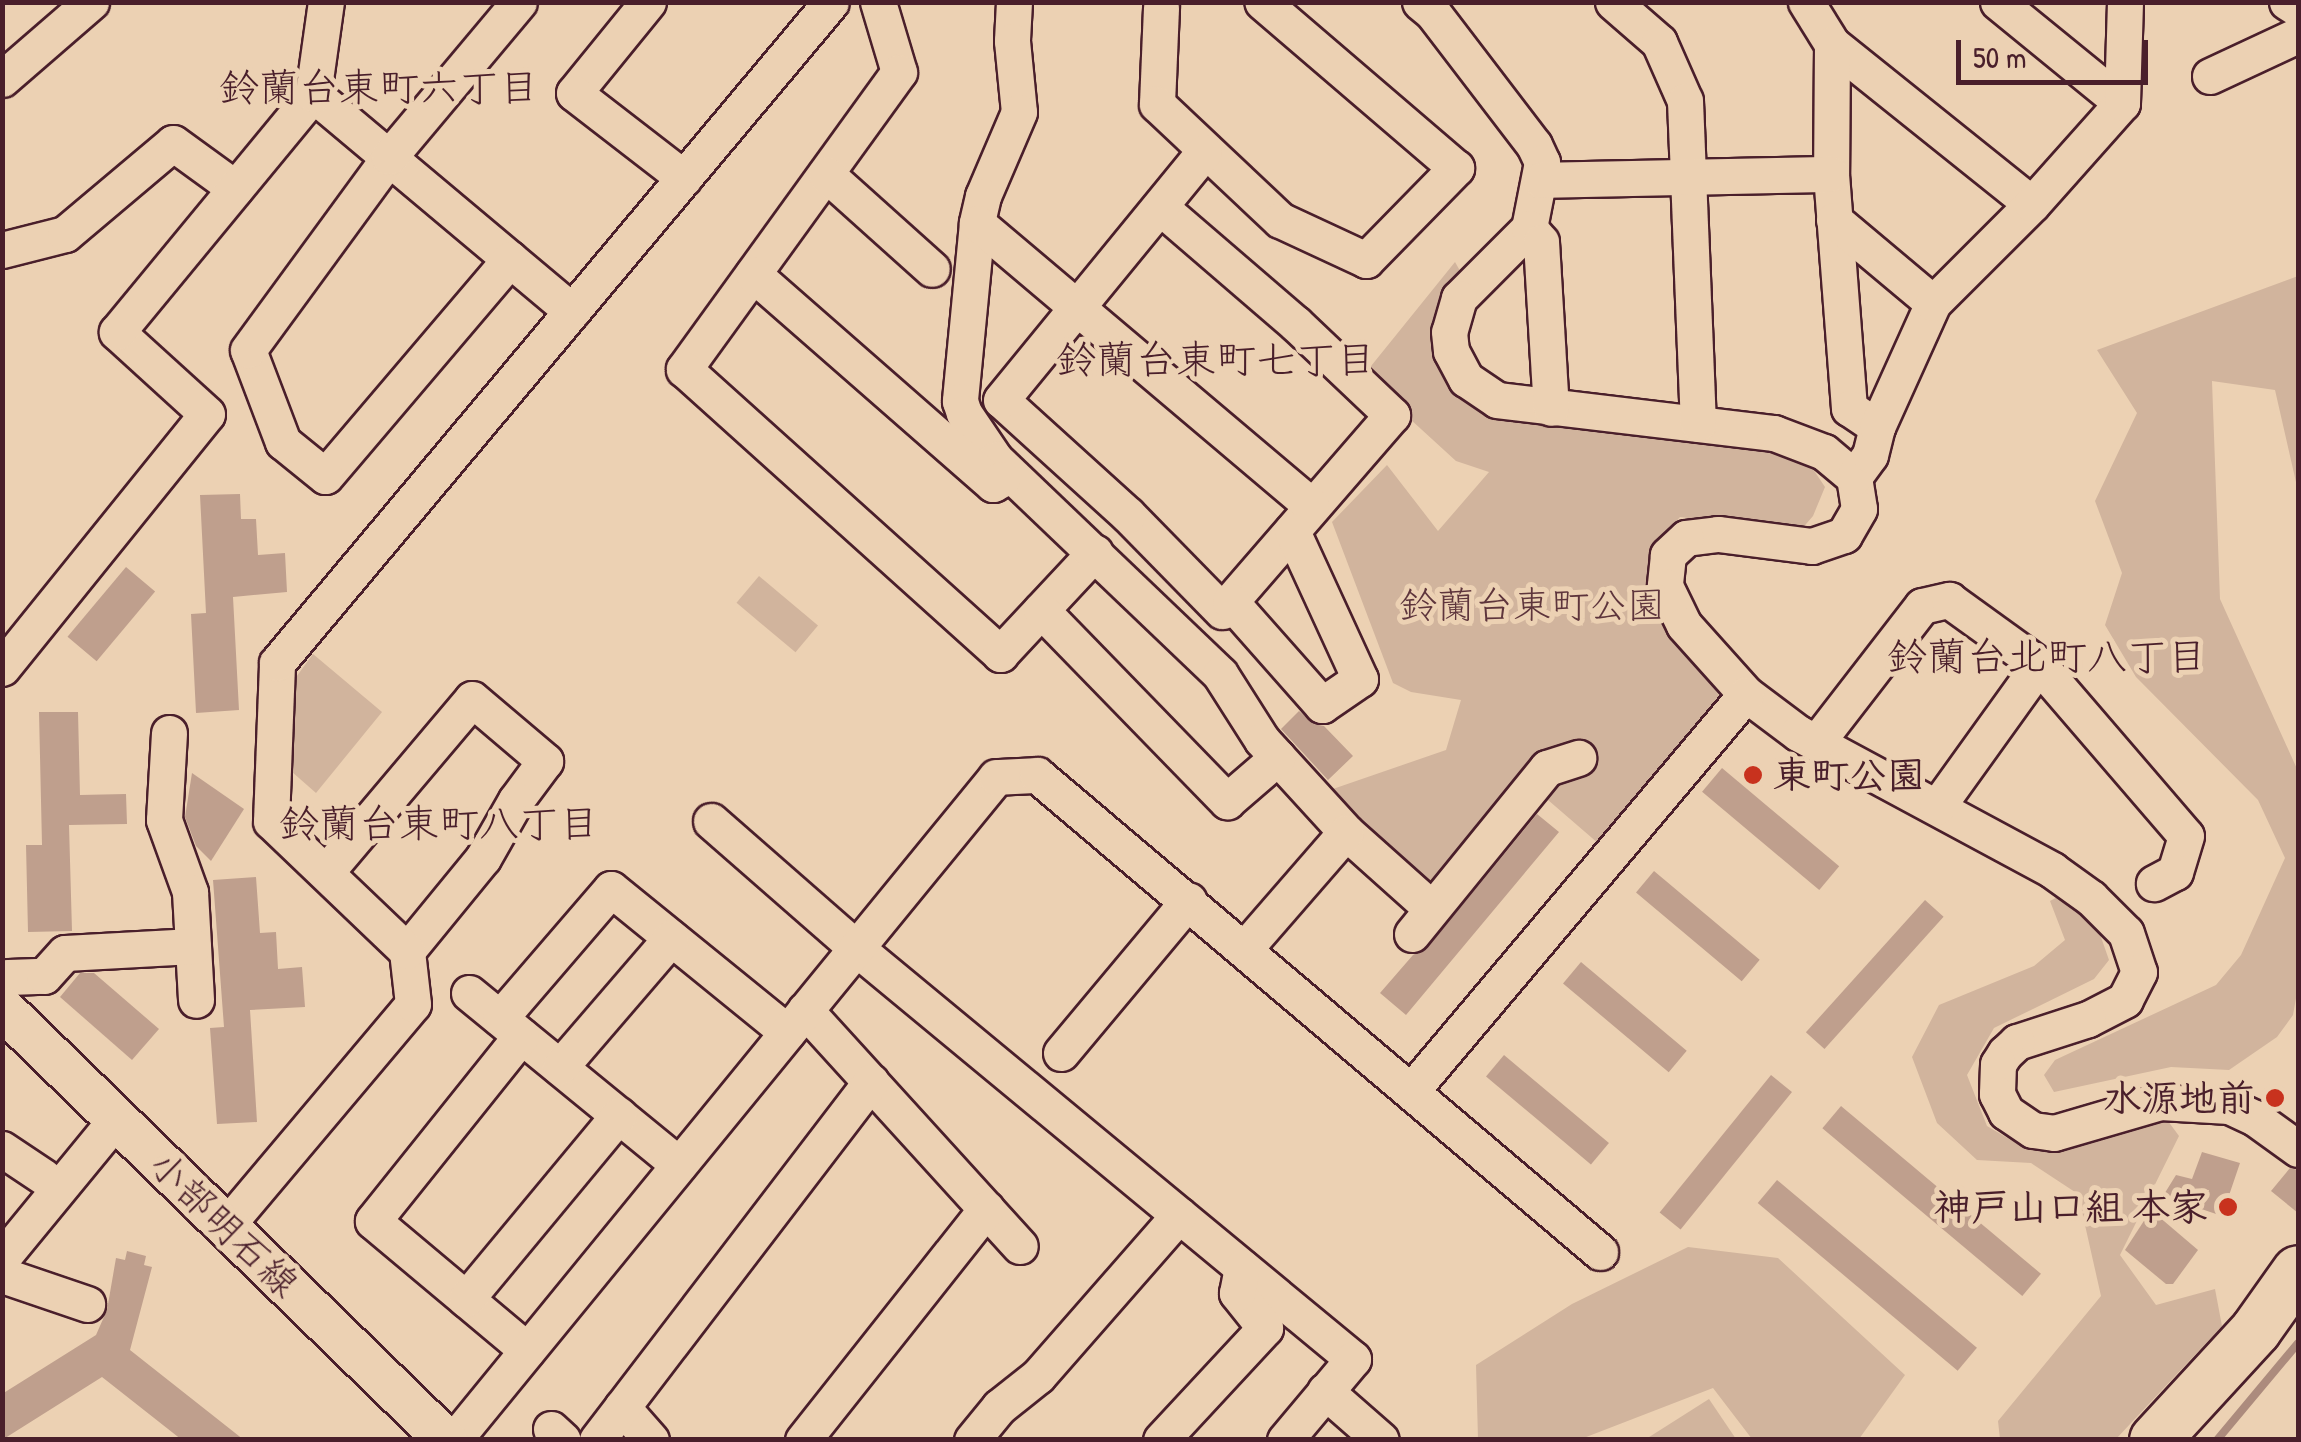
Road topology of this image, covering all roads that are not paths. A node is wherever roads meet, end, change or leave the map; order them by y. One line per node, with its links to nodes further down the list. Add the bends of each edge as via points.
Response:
1 (91, 2): 20 (street)
2 (326, 2): 21 (street)
3 (519, 2): 24 (street)
4 (648, 2): 28 (street, via 574,92)
5 (831, 2): 28 (street)
6 (878, 2): 25 (street, via 899,72)
7 (1014, 2): 34 (street, via 1019,112)
8 (1262, 2): 23 (street, via 1456,168 1366,260 1280,220)
9 (1420, 2): 29 (street, via 1534,145)
10 (1612, 2): 27 (street, via 1659,42 1685,101)
11 (1806, 2): 18 (street)
12 (1998, 2): 22 (street)
13 (2125, 2): 22 (street)
14 (2288, 2): 16 (street)
15 (1160, 8): 23 (street, via 1157,104)
16 (2298, 8)
17 (2298, 35): 19 (street)
18 (1832, 44): 26 (street); 31 (street)
19 (2210, 76)
20 (2, 79)
21 (313, 94): 24 (street); 30 (street)
22 (2122, 104): 31 (street)
23 (1204, 152): 32 (street)
24 (389, 158): 37 (street); 37 (street, via 248,350 283,442 325,476)
25 (826, 174): 38 (street); 39 (street)
26 (1831, 174): 27 (street); 33 (street)
27 (1688, 177): 29 (street); 44 (street)
28 (684, 178): 42 (street)
29 (1541, 180): 35 (street)
30 (235, 188): 36 (street, via 173,142 64,234); 53 (street, via 117,332 207,414)
31 (2032, 204): 40 (street)
32 (1160, 207): 41 (street); 48 (street, via 1392,415)
33 (1834, 220): 40 (street); 45 (street, via 1849,408)
34 (977, 223): 41 (street); 46 (street, via 960,401)
35 (1530, 228): 43 (street, via 1540,242); 43 (street, via 1459,298 1451,351 1466,379 1497,400)
36 (2, 250)
37 (510, 259): 42 (street)
38 (932, 269)
39 (753, 274): 46 (street, via 994,484); 51 (street, via 684,369 1000,654)
40 (1933, 302): 45 (street)
41 (1077, 305): 48 (street); 50 (street, via 1001,400 1222,611)
42 (572, 311): 62 (street, via 277,663 271,821)
43 (1551, 408): 44 (street)
44 (1698, 424): 47 (street, via 1774,433 1824,452)
45 (1877, 427): 47 (street, via 1870,455)
46 (1010, 474): 49 (street)
47 (1854, 477): 54 (street, via 1859,508 1844,534 1812,546 1718,534 1686,538 1668,554 1665,586 1684,625)
48 (1301, 518): 50 (street); 50 (street, via 1360,679 1322,705)
49 (1096, 552): 51 (street); 57 (street, via 1220,674)
50 (1230, 602)
51 (1042, 610): 57 (street, via 1227,801)
52 (2039, 665): 56 (street, via 1948,600 1922,606); 59 (street); 63 (street, via 2186,836 2175,872)
53 (2, 668)
54 (1746, 694): 56 (street); 79 (street)
55 (169, 732): 66 (street, via 164,820 190,892)
56 (1816, 743): 59 (street)
57 (1278, 758): 61 (street)
58 (1578, 758): 61 (street, via 1547,768 1422,922)
59 (1937, 807): 83 (street, via 2091,898 2121,926 2135,951 2139,972 2125,1000 2018,1042 1998,1064 1997,1094 2016,1122 2054,1133 2160,1102 2196,1103 2242,1112)
60 (711, 821): 67 (street)
61 (1346, 832): 68 (street)
62 (326, 872): 69 (street); 69 (street, via 472,699 545,760 483,858)
63 (2154, 883)
64 (1189, 900): 67 (street, via 1037,775 996,776); 68 (street); 76 (street)
65 (671, 938): 74 (street); 75 (street, via 611,889); 77 (street)
66 (193, 946): 70 (street, via 65,953 44,976); 72 (street)
67 (856, 948): 74 (street); 87 (street)
68 (1246, 948): 79 (street)
69 (407, 950): 88 (street, via 413,1004)
70 (2, 981)
71 (470, 993): 75 (street)
72 (196, 1000)
73 (2, 1008): 80 (main road, 小部明石線)
74 (796, 1021): 78 (street); 84 (street)
75 (510, 1027): 77 (street); 96 (street, via 374,1221)
76 (1062, 1053)
77 (560, 1067): 81 (street)
78 (870, 1082): 86 (street); 100 (street)
79 (1411, 1092): 91 (street)
80 (110, 1112): 85 (street); 88 (main road, 小部明石線); 92 (street)
81 (618, 1116): 84 (street); 96 (street)
82 (2, 1149): 85 (street)
83 (2298, 1149)
84 (678, 1165): 98 (street)
85 (44, 1177): 89 (street)
86 (986, 1209): 90 (street); 105 (street)
87 (1179, 1215): 93 (street); 106 (street, via 1038,1376)
88 (226, 1226): 101 (main road, 小部明石線)
89 (2, 1228)
90 (1020, 1246)
91 (1600, 1252)
92 (2, 1258)
93 (1242, 1267): 99 (street, via 1352,1358); 107 (street, via 1236,1293 1265,1328)
94 (2298, 1271): 110 (highway, via 2256,1330)
95 (2, 1275): 97 (street)
96 (466, 1300): 98 (street)
97 (87, 1304)
98 (527, 1350): 102 (street)
99 (1325, 1391): 108 (street); 109 (street)
100 (622, 1407): 103 (street); 104 (street)
101 (446, 1440)
102 (454, 1440)
103 (597, 1440)
104 (651, 1440)
105 (803, 1440)
106 (972, 1440)
107 (1162, 1440)
108 (1284, 1440)
109 (1381, 1440)
110 (2155, 1440)

